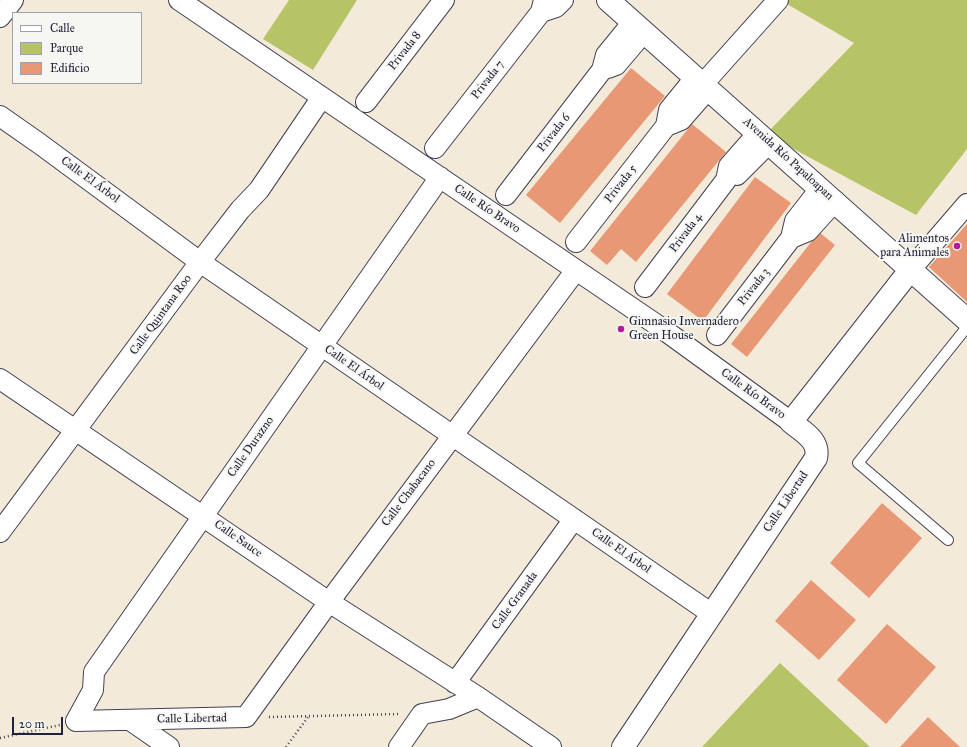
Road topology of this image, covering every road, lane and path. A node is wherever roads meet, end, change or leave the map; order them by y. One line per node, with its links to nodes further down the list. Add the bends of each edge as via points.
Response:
1 (13, 0): 8 (street)
2 (179, 0): 11 (street, Calle Río Bravo)
3 (444, 0): 12 (street, Privada 8)
4 (563, 0): 7 (street, Privada 7, via 556,7)
5 (608, 0): 9 (main road, Avenida Río Papaloapan)
6 (778, 0): 10 (street, Privada 5)
7 (542, 6): 15 (street, Privada 7)
8 (0, 17)
9 (638, 27): 10 (main road, Avenida Río Papaloapan); 17 (street, Privada 6, via 616,64 602,70)
10 (702, 84): 14 (main road, Avenida Río Papaloapan); 20 (street, Privada 5, via 681,120 666,126)
11 (322, 97): 16 (street, Calle Río Bravo); 21 (street, Calle Quintana Roo, via 259,190 240,210)
12 (366, 102)
13 (0, 116): 21 (street, Calle El Árbol)
14 (763, 138): 18 (main road, Avenida Río Papaloapan); 24 (street, Privada 4, via 740,175 726,180)
15 (435, 148)
16 (440, 177): 23 (street, Calle Río Bravo); 28 (street, Calle Durazno)
17 (506, 195)
18 (828, 195): 22 (main road, Avenida Río Papaloapan); 27 (street, Privada 3, via 808,231 792,238)
19 (967, 204): 22 (street)
20 (576, 242)
21 (200, 262): 28 (street, Calle El Árbol); 31 (street, Calle Quintana Roo)
22 (911, 269): 25 (main road, Avenida Río Papaloapan); 30 (main road)
23 (576, 270): 30 (street, Calle Río Bravo); 32 (street, Calle Chabacano)
24 (645, 287)
25 (967, 320)
26 (967, 327): 36 (lane, via 858,463)
27 (717, 335)
28 (322, 346): 32 (street, Calle El Árbol); 33 (street, Calle Durazno)
29 (0, 379): 31 (street, Calle Sauce)
30 (791, 422): 38 (main road, Calle Libertad, via 812,439 816,447 816,458)
31 (76, 429): 33 (street, Calle Sauce); 35 (street, Calle Quintana Roo)
32 (452, 436): 34 (street, Calle El Árbol); 37 (street, Calle Chabacano)
33 (204, 515): 37 (street, Calle Sauce); 45 (street, Calle Durazno, via 94,672 93,690)
34 (574, 519): 38 (street, Calle El Árbol); 39 (street, Calle Granada)
35 (0, 532)
36 (948, 540)
37 (329, 602): 39 (street, Calle Sauce); 43 (street, Calle Chabacano)
38 (712, 614): 51 (main road, Calle Libertad)
39 (455, 683): 40 (street, Calle Sauce)
40 (478, 697): 41 (street, via 449,709); 50 (street, Calle Sauce)
41 (422, 714): 42 (path); 49 (street)
42 (309, 716): 43 (path); 48 (path)
43 (246, 718): 44 (street, Calle Libertad)
44 (130, 720): 45 (street, Calle Libertad); 47 (street)
45 (76, 721): 46 (path)
46 (0, 738)
47 (170, 747)
48 (286, 747)
49 (399, 747)
50 (551, 747)
51 (623, 747)

